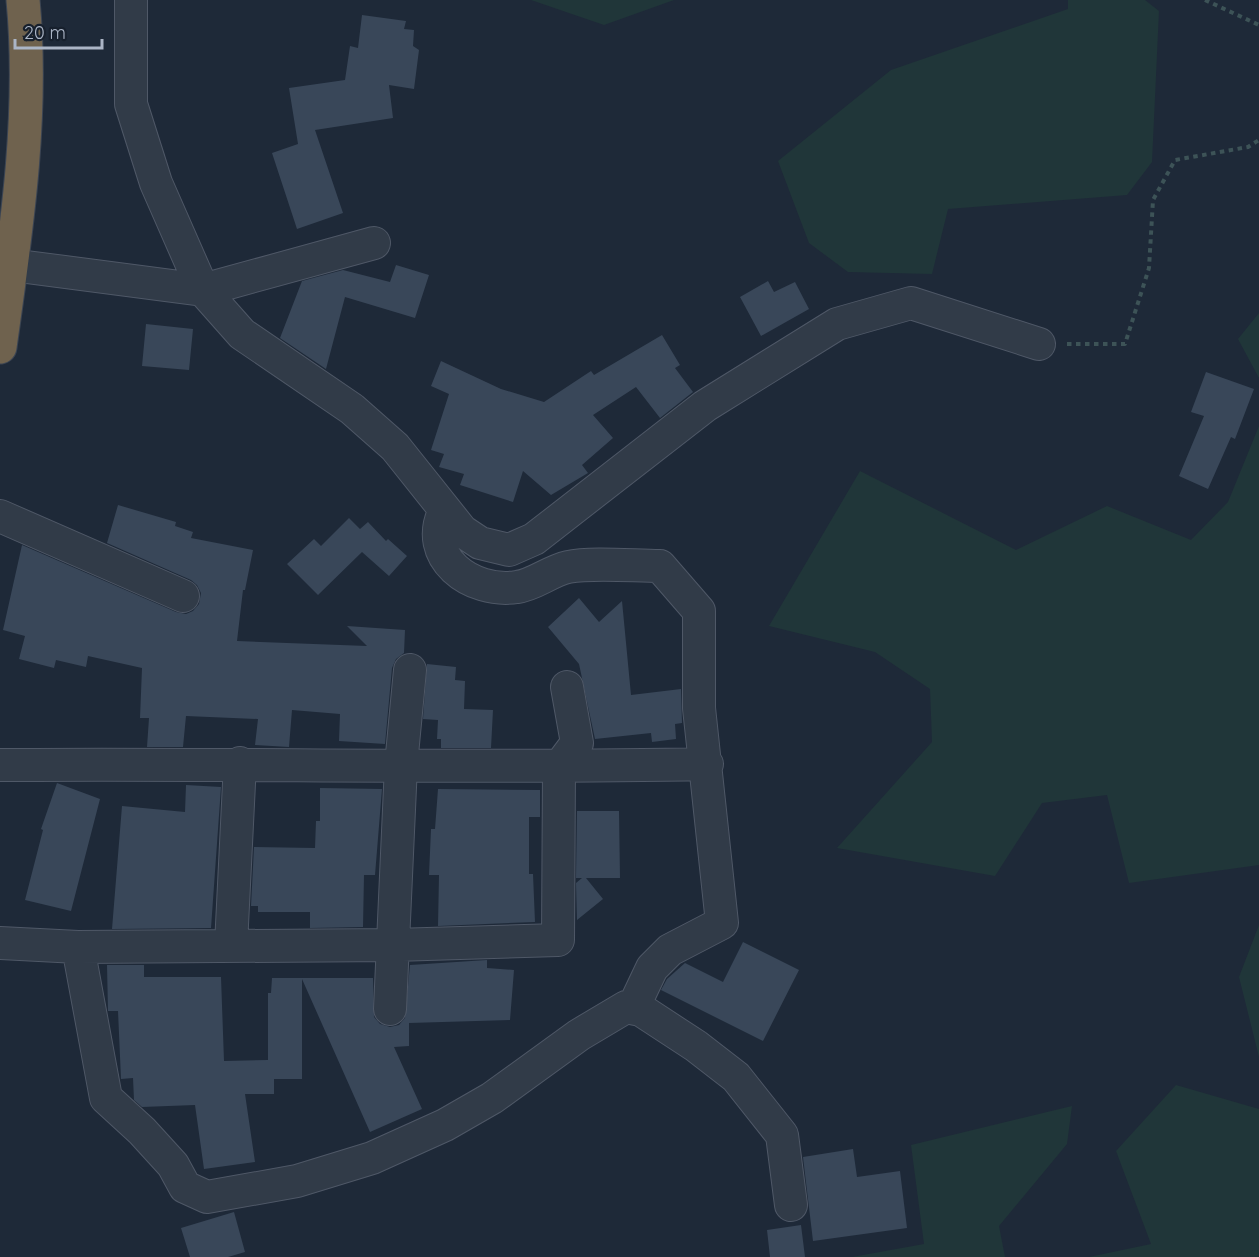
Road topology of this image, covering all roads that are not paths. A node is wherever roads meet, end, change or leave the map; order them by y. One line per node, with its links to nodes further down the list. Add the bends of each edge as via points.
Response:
1 (23, 0): 4 (highway, via 28,51 22,173)
2 (131, 0): 5 (street, via 130,104 156,183)
3 (374, 243): 5 (street)
4 (11, 265): 5 (street); 7 (highway)
5 (203, 290): 8 (street, via 242,334 352,409 395,447)
6 (1039, 344): 8 (street, via 911,303 837,324 705,406 534,539 509,550 480,543 462,531)
7 (0, 347)
8 (445, 510): 14 (street, via 438,524 439,547 457,573 486,587 518,587 568,567 660,566 699,611 699,708)
9 (0, 516): 10 (street)
10 (183, 596)
11 (410, 670): 16 (street)
12 (567, 687): 17 (street, via 577,743)
13 (240, 763): 15 (street); 16 (street); 19 (street)
14 (707, 764): 17 (street); 22 (street, via 722,923 670,950 652,968)
15 (0, 765)
16 (401, 765): 17 (street); 20 (street)
17 (559, 767): 20 (street, via 558,940)
18 (0, 943): 21 (street)
19 (231, 945): 20 (street); 21 (street)
20 (394, 945): 23 (street)
21 (78, 947): 22 (street, via 106,1098 142,1131 173,1166 185,1187 207,1197 297,1181 372,1158 454,1120 492,1098 579,1035 626,1007)
22 (633, 1008): 24 (street, via 696,1046 736,1077 782,1136)
23 (390, 1009)
24 (791, 1205)

